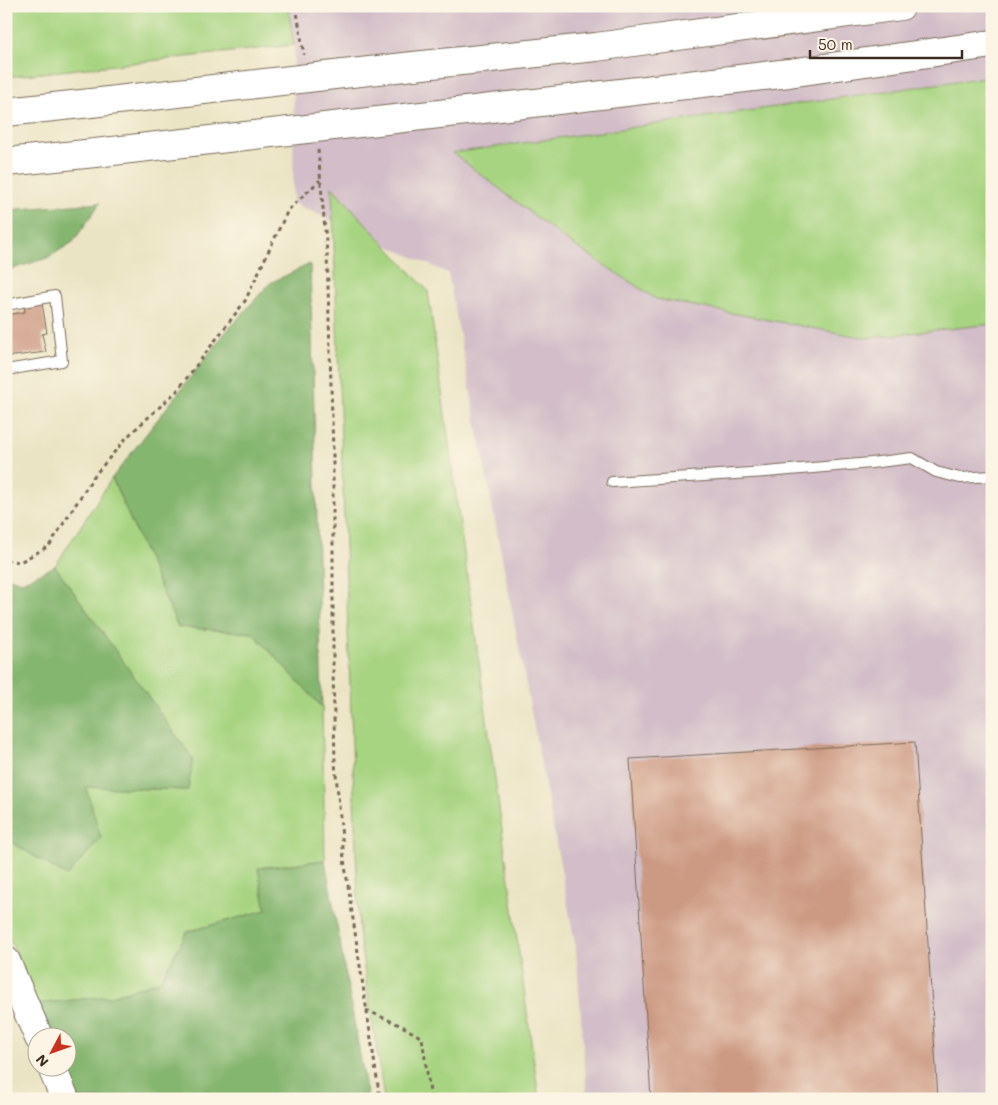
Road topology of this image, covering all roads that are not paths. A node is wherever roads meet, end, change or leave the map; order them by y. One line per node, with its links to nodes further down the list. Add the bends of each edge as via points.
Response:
1 (901, 6): 3 (main road, bridge, via 596,47)
2 (992, 44): 4 (main road, bridge, via 789,73)
3 (6, 112)
4 (6, 162)
5 (6, 304): 6 (lane, via 55,296 62,361)
6 (6, 370)
7 (992, 476): 8 (lane, via 960,478 936,472 912,458)
8 (612, 482)
9 (6, 962): 10 (main road)
10 (35, 1028)
11 (56, 1078): 12 (main road)
12 (65, 1099)

